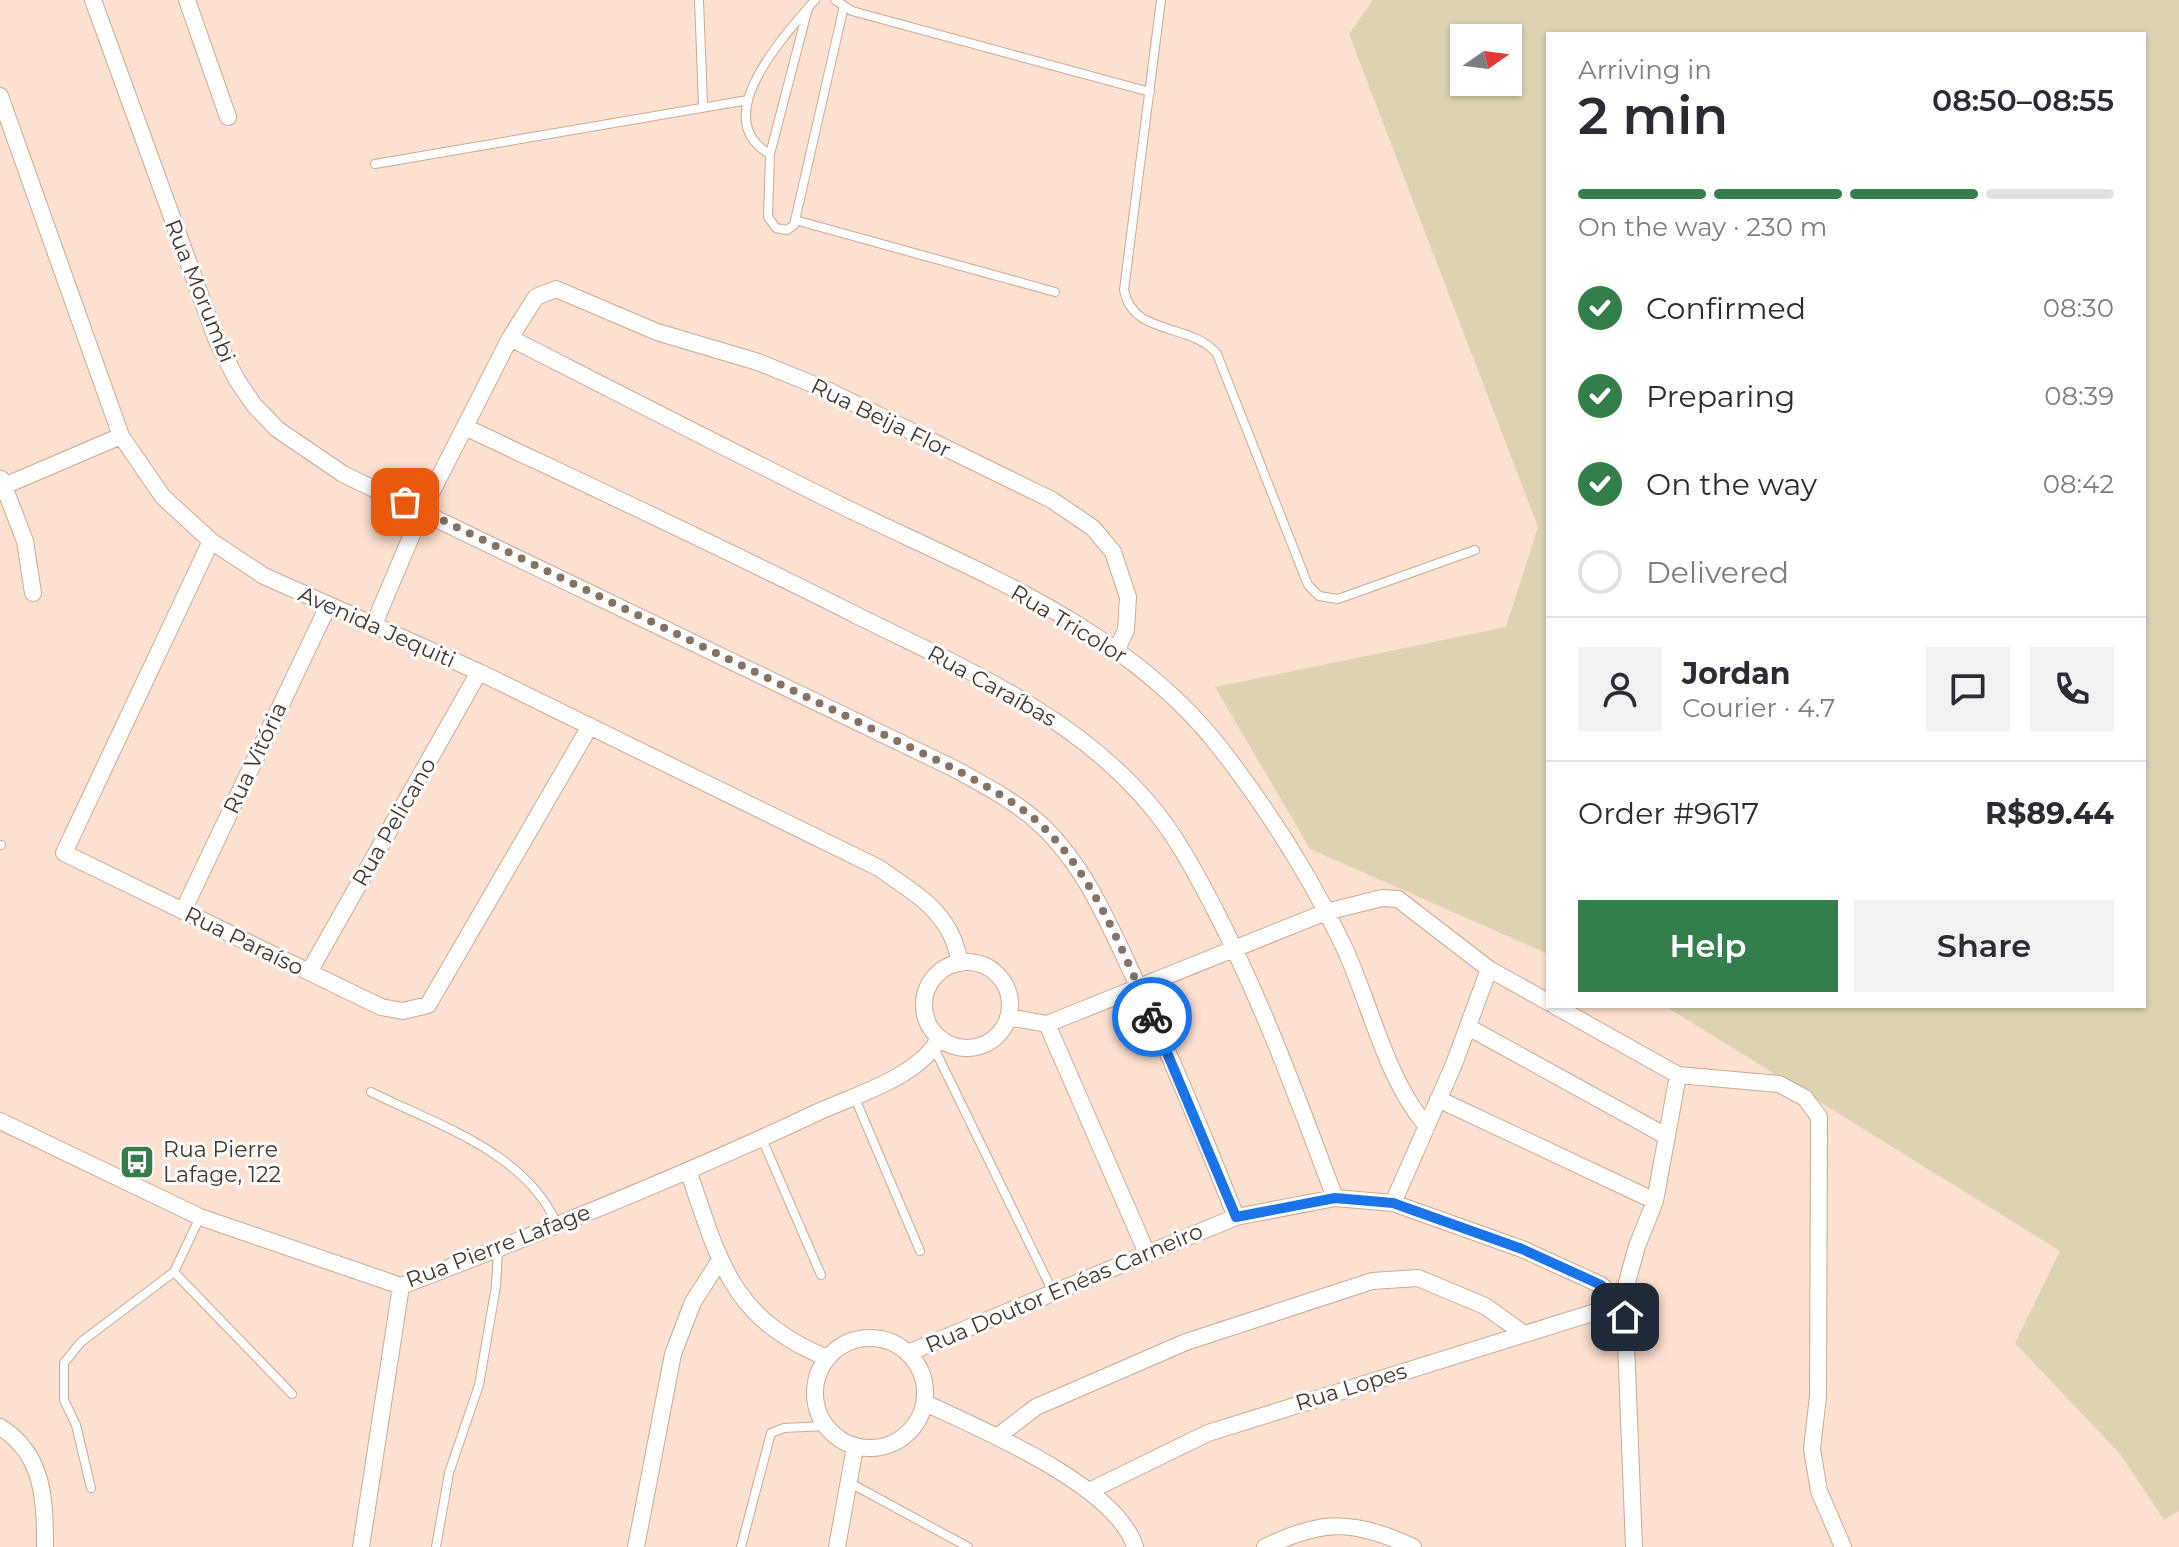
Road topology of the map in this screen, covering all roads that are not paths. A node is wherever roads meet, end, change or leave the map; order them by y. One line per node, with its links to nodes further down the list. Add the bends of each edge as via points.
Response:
1 (93, 0): 22 (street, Rua Morumbi, via 211,326 237,380 254,405 303,449)
2 (187, 0): 13 (street)
3 (699, 0): 12 (lane)
4 (815, 0): 8 (lane)
5 (835, 0): 7 (lane)
6 (1161, 0): 9 (lane)
7 (844, 6): 9 (lane); 16 (lane)
8 (808, 8): 11 (lane, via 766,58); 14 (lane)
9 (1150, 92): 24 (lane, via 1126,301 1142,320 1203,339 1217,354 1311,590 1338,599)
10 (0, 96): 20 (street, Avenida Jequiti)
11 (748, 100): 12 (lane); 14 (lane, via 749,136)
12 (703, 105): 15 (lane)
13 (228, 117)
14 (770, 154): 16 (lane, via 770,224 787,230)
15 (375, 164)
16 (795, 220): 17 (lane)
17 (1055, 292)
18 (510, 338): 19 (street); 28 (street, Rua Tricolor, via 954,558); 28 (street, Rua Beija Flor, via 536,297 549,290 565,291 657,332 758,362 827,390 1052,500 1093,528 1113,552 1128,597 1126,630)
19 (465, 427): 22 (street); 33 (street, Rua Caraíbas, via 787,580 1004,689 1064,726 1151,805 1194,870)
20 (121, 436): 21 (street); 23 (street, Avenida Jequiti, via 163,497)
21 (2, 482): 25 (street, via 25,541)
22 (422, 511): 27 (street); 37 (street, Rua Morumbi, via 1010,800 1040,823 1070,858)
23 (211, 541): 26 (street, Avenida Jequiti, via 264,576); 31 (street, Rua Paraíso, via 64,853)
24 (1475, 550)
25 (33, 593)
26 (328, 606): 27 (street, Avenida Jequiti); 31 (street, Rua Vitória)
27 (374, 624): 29 (street, Avenida Jequiti)
28 (1117, 649): 32 (street, Rua Tricolor, via 1218,745 1262,804)
29 (479, 672): 30 (street, Avenida Jequiti); 36 (street, Rua Pelicano)
30 (590, 726): 34 (street, Avenida Jequiti, via 879,868 948,924); 36 (street, Rua Paraíso, via 428,1005 403,1011 381,1007)
31 (183, 911): 36 (street, Rua Paraíso)
32 (1326, 912): 33 (street); 35 (street, via 1398,899); 49 (street, Rua Tricolor, via 1407,1100)
33 (1235, 949): 37 (street); 53 (street, Rua Caraíbas)
34 (960, 963): 40 (street, via 987,967 999,976 1010,1003); 43 (street, via 935,976 924,1001)
35 (1489, 969): 38 (street); 42 (street)
36 (309, 972)
37 (1138, 986): 41 (street); 57 (street, Rua Morumbi)
38 (1546, 1001)
39 (1559, 1008): 44 (street)
40 (1008, 1017): 41 (street); 43 (street, via 992,1041 979,1047)
41 (1047, 1024): 61 (street)
42 (1468, 1027): 47 (street); 50 (street)
43 (937, 1043): 46 (street, Rua Pierre Lafage, via 901,1072); 66 (lane)
44 (1678, 1075): 50 (street); 94 (street, via 1779,1084 1805,1098 1819,1117 1818,1396 1812,1449 1819,1491)
45 (371, 1092): 58 (lane, via 505,1159 531,1181)
46 (853, 1095): 51 (street, Rua Pierre Lafage); 60 (lane)
47 (1438, 1099): 49 (street); 54 (street)
48 (0, 1121): 56 (street, Rua Pierre Lafage)
49 (1425, 1124): 55 (street)
50 (1666, 1136): 54 (street)
51 (762, 1139): 52 (street, Rua Pierre Lafage); 64 (lane)
52 (689, 1173): 58 (street, Rua Pierre Lafage); 62 (street)
53 (1335, 1198): 55 (street, Rua Doutor Enéas Carneiro); 57 (street, Rua Doutor Enéas Carneiro)
54 (1655, 1201): 67 (street)
55 (1393, 1203): 67 (street, Rua Doutor Enéas Carneiro, via 1535,1255 1601,1285)
56 (200, 1217): 63 (lane); 65 (street, Rua Pierre Lafage)
57 (1236, 1217): 61 (street, Rua Doutor Enéas Carneiro)
58 (557, 1224): 59 (street, Rua Pierre Lafage)
59 (498, 1249): 65 (street, Rua Pierre Lafage); 84 (lane, via 479,1385 449,1473)
60 (920, 1251)
61 (1146, 1251): 66 (street, Rua Doutor Enéas Carneiro)
62 (720, 1260): 70 (street, via 743,1301 770,1328); 85 (street, via 693,1302 673,1354)
63 (174, 1272): 71 (lane); 78 (lane, via 81,1342 64,1363 64,1400 76,1425)
64 (821, 1275)
65 (401, 1286): 83 (street)
66 (1052, 1290): 69 (street, Rua Doutor Enéas Carneiro)
67 (1621, 1304): 68 (street, Rua Lopes); 93 (street)
68 (1524, 1334): 75 (street, via 1485,1306 1430,1282 1398,1277 1372,1281 1186,1342 1036,1407); 79 (street, Rua Lopes, via 1208,1433)
69 (908, 1353): 70 (street, via 893,1342 867,1338 841,1346); 72 (street, via 922,1376)
70 (827, 1358): 73 (street, via 814,1392)
71 (292, 1394)
72 (925, 1403): 75 (street); 76 (street, via 918,1421 899,1440 874,1449)
73 (826, 1426): 76 (street); 86 (lane, via 771,1433)
74 (0, 1427): 81 (street, via 30,1454 39,1475)
75 (997, 1437): 79 (street)
76 (855, 1447): 77 (street)
77 (850, 1483): 80 (lane); 87 (street)
78 (91, 1488)
79 (1089, 1491): 90 (street, via 1117,1515)
80 (942, 1534): 88 (lane); 89 (lane)
81 (45, 1546): 82 (lane)
82 (53, 1547)
83 (361, 1547)
84 (436, 1547)
85 (636, 1547)
86 (741, 1547)
87 (837, 1547)
88 (939, 1547)
89 (968, 1547)
90 (1135, 1547)
91 (1265, 1547): 92 (street, via 1326,1525 1355,1525)
92 (1413, 1547)
93 (1634, 1547)
94 (1843, 1547)

